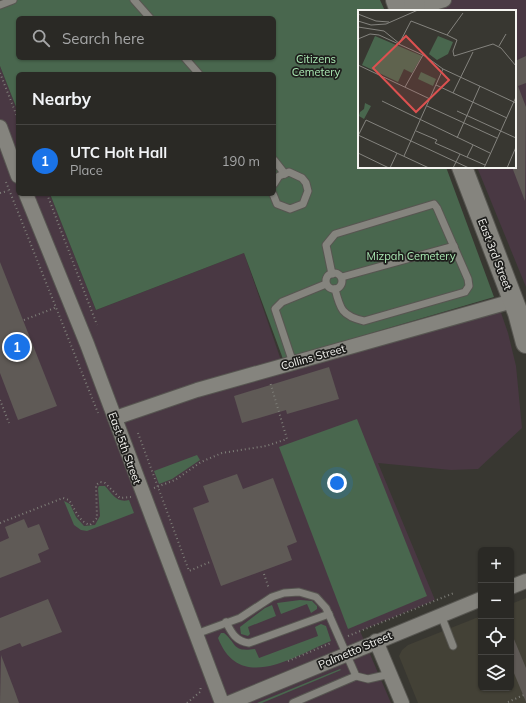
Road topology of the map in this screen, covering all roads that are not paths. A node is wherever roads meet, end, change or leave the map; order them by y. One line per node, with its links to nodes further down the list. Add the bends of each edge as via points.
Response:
1 (13, 0): 4 (lane)
2 (134, 0): 6 (lane)
3 (444, 0): 5 (street)
4 (0, 5)
5 (406, 7)
6 (148, 16)
7 (187, 60): 8 (lane)
8 (197, 72)
9 (0, 127): 12 (street)
10 (276, 163): 13 (lane)
11 (462, 168): 22 (main road, East 3rd Street)
12 (16, 171)
13 (285, 174): 14 (lane); 16 (lane, via 289,172 302,178 306,183 308,191 303,204 285,209 277,204)
14 (276, 178)
15 (27, 196): 25 (street, East 5th Street)
16 (274, 196)
17 (454, 246): 18 (lane, via 437,208 434,204 429,205 335,234 326,245); 19 (lane); 21 (lane, via 468,279 469,286 465,292 364,321 350,318 339,307)
18 (332, 274): 19 (lane); 20 (lane, via 327,277)
19 (342, 277): 21 (lane, via 340,287)
20 (326, 284): 21 (lane, via 330,289); 24 (lane, via 282,302 275,309)
21 (335, 289)
22 (516, 300): 23 (main road, East 3rd Street); 24 (street, Collins Street)
23 (526, 343)
24 (293, 363): 25 (street, Collins Street, via 197,390)
25 (115, 418): 32 (street, East 5th Street, via 136,495)
26 (526, 581): 27 (street)
27 (514, 586)
28 (478, 600): 30 (street, Palmetto Street)
29 (329, 614): 31 (lane, via 249,643 234,637); 31 (lane, via 316,597 299,592 284,593 272,597 240,618); 35 (lane)
30 (441, 615): 33 (street, Palmetto Street); 34 (lane)
31 (226, 622): 32 (lane)
32 (196, 634): 38 (street, East 5th Street)
33 (376, 641): 35 (street, Palmetto Street); 36 (street)
34 (453, 646)
35 (346, 654): 37 (lane); 39 (street, Palmetto Street)
36 (390, 674): 37 (lane, via 368,679); 41 (street)
37 (356, 676): 40 (lane)
38 (222, 703)
39 (229, 703)
40 (294, 703)
41 (402, 703)

